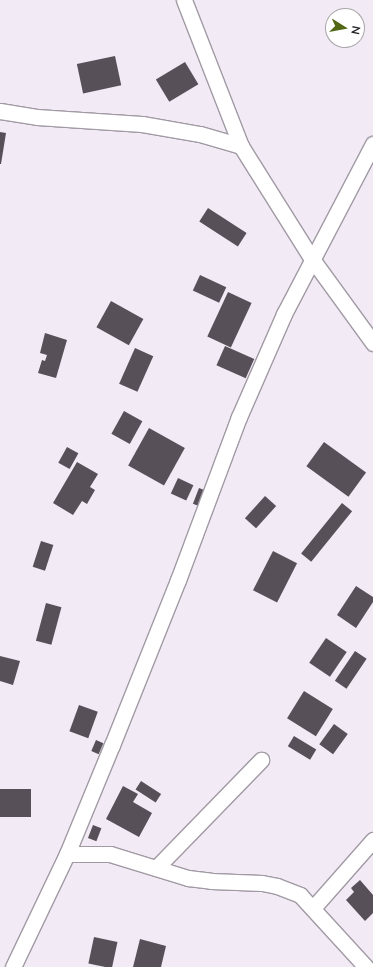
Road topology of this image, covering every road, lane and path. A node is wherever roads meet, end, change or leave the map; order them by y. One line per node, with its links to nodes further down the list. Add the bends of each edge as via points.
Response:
1 (184, 0): 4 (street)
2 (0, 111): 4 (street, via 37,117 142,124 200,134)
3 (373, 144): 5 (street)
4 (241, 146): 5 (street)
5 (312, 259): 6 (street); 9 (street, via 284,314 239,417 178,580)
6 (373, 343)
7 (261, 760): 10 (street)
8 (373, 840): 11 (street)
9 (67, 854): 10 (street, via 110,854); 12 (street)
10 (156, 868): 11 (street, via 188,878 277,886 300,895)
11 (313, 908): 13 (street)
12 (13, 967)
13 (366, 967)

